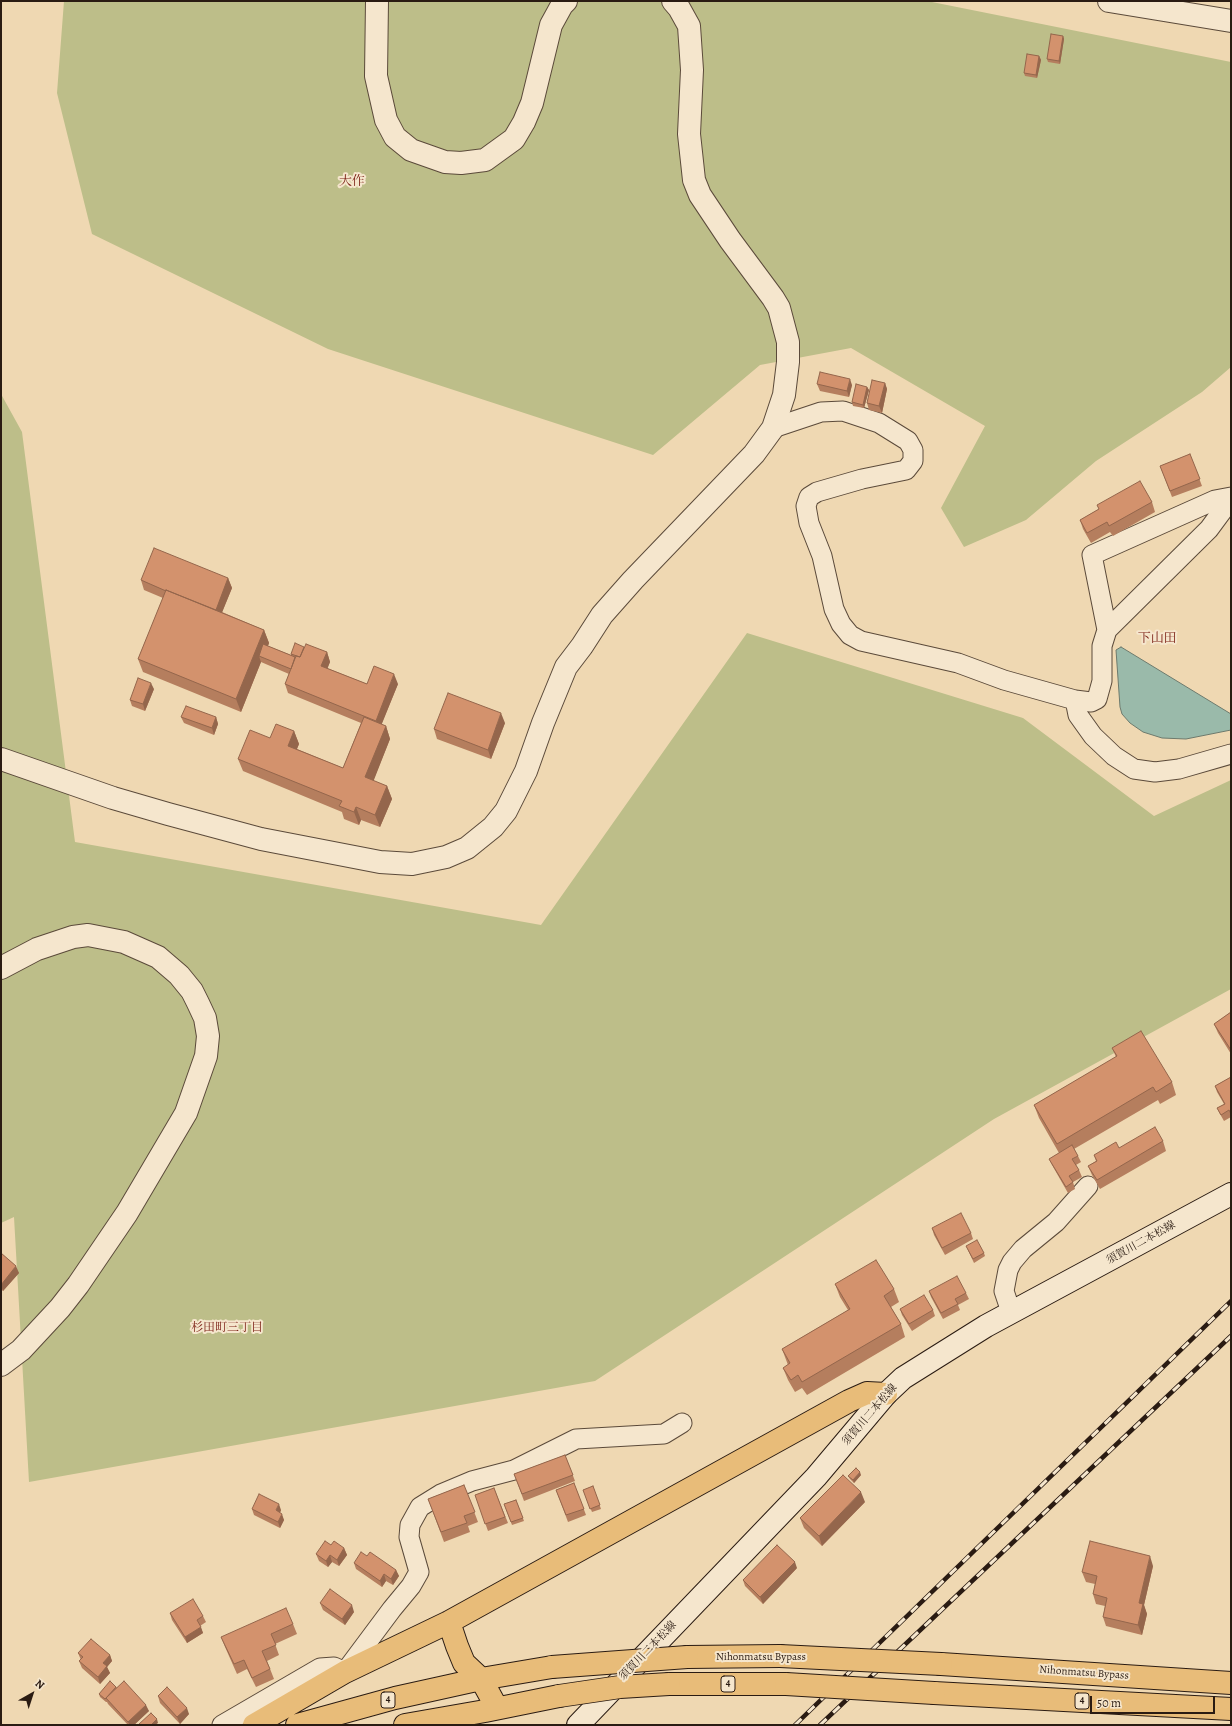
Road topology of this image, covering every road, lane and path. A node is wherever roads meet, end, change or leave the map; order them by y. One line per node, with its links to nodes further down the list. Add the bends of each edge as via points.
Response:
1 (377, 1): 2 (street, via 376,76 386,120 395,137 411,150 445,162 461,163 485,160 514,139 532,103 551,25)
2 (566, 1)
3 (673, 1): 6 (street, via 689,26 692,70 689,134 694,180 700,195 730,240 773,298 786,330 788,362 784,395)
4 (1109, 1): 5 (street)
5 (1231, 21)
6 (773, 428): 9 (street, via 821,412 843,411 879,423 908,440 913,450 913,461 906,470 862,479 817,492 809,497 806,506 809,524 822,556 834,609 850,635 861,640 958,663 1004,680); 11 (street, via 754,454 602,615 566,667 526,771 506,811 493,828 467,848 446,857 412,864 380,862 261,839 114,798)
7 (1231, 498): 8 (street, via 1209,529); 8 (street, via 1215,500 1092,555)
8 (1107, 630): 9 (street, via 1102,646 1102,682 1097,699 1091,702)
9 (1075, 700): 10 (street, via 1078,715 1093,736 1114,756 1134,769 1155,772 1179,769)
10 (1231, 754)
11 (1, 759)
12 (1, 968): 16 (street, via 37,949 73,937 88,936 124,942 158,957 179,975 198,1003 205,1018 208,1036 206,1056 186,1113 127,1213 60,1308 21,1350)
13 (1088, 1186): 15 (street, via 1056,1222 1023,1249 1012,1262 1004,1291)
14 (1231, 1194): 15 (street, 須賀川二本松線)
15 (1011, 1312): 17 (street, 須賀川二本松線, via 921,1365)
16 (1, 1365)
17 (886, 1394): 19 (highway, via 868,1393 849,1401); 29 (street, 須賀川二本松線, via 816,1477)
18 (682, 1423): 20 (street, via 664,1434 576,1439 514,1470 472,1481 441,1494 420,1507 410,1525 408,1537 419,1572)
19 (449, 1622): 20 (highway); 21 (highway, via 464,1663)
20 (345, 1672): 25 (street, via 334,1667 320,1668); 26 (highway)
21 (481, 1679): 22 (highway, Nihonmatsu Bypass / 4, bridge, via 552,1667 687,1657 780,1656); 23 (highway); 27 (highway, Nihonmatsu Bypass / 4, via 394,1698)
22 (1231, 1683)
23 (497, 1708): 24 (highway, 4, bridge, via 620,1687 670,1684 786,1684); 28 (highway, 4)
24 (1231, 1709)
25 (222, 1725)
26 (254, 1725)
27 (297, 1725)
28 (405, 1725)
29 (578, 1725)

